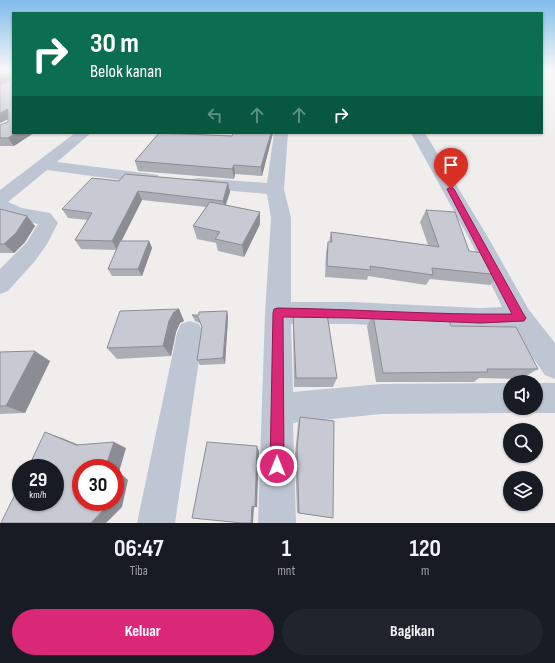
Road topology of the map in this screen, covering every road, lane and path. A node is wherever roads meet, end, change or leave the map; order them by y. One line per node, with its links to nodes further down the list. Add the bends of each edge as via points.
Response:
1 (83, 134): 4 (street)
2 (280, 134): 5 (street)
3 (419, 134): 10 (street)
4 (44, 165): 5 (street, via 175,181); 6 (street)
5 (275, 189): 9 (street, via 281,218)
6 (0, 199)
7 (0, 205): 8 (street, via 18,214 43,218 48,223 46,231)
8 (0, 284)
9 (278, 313): 10 (street); 16 (street)
10 (520, 318): 12 (street)
11 (190, 333): 17 (street)
12 (555, 365)
13 (503, 398): 16 (street, via 381,399)
14 (543, 398): 15 (street)
15 (555, 398)
16 (277, 409): 18 (street)
17 (156, 523)
18 (277, 523)

